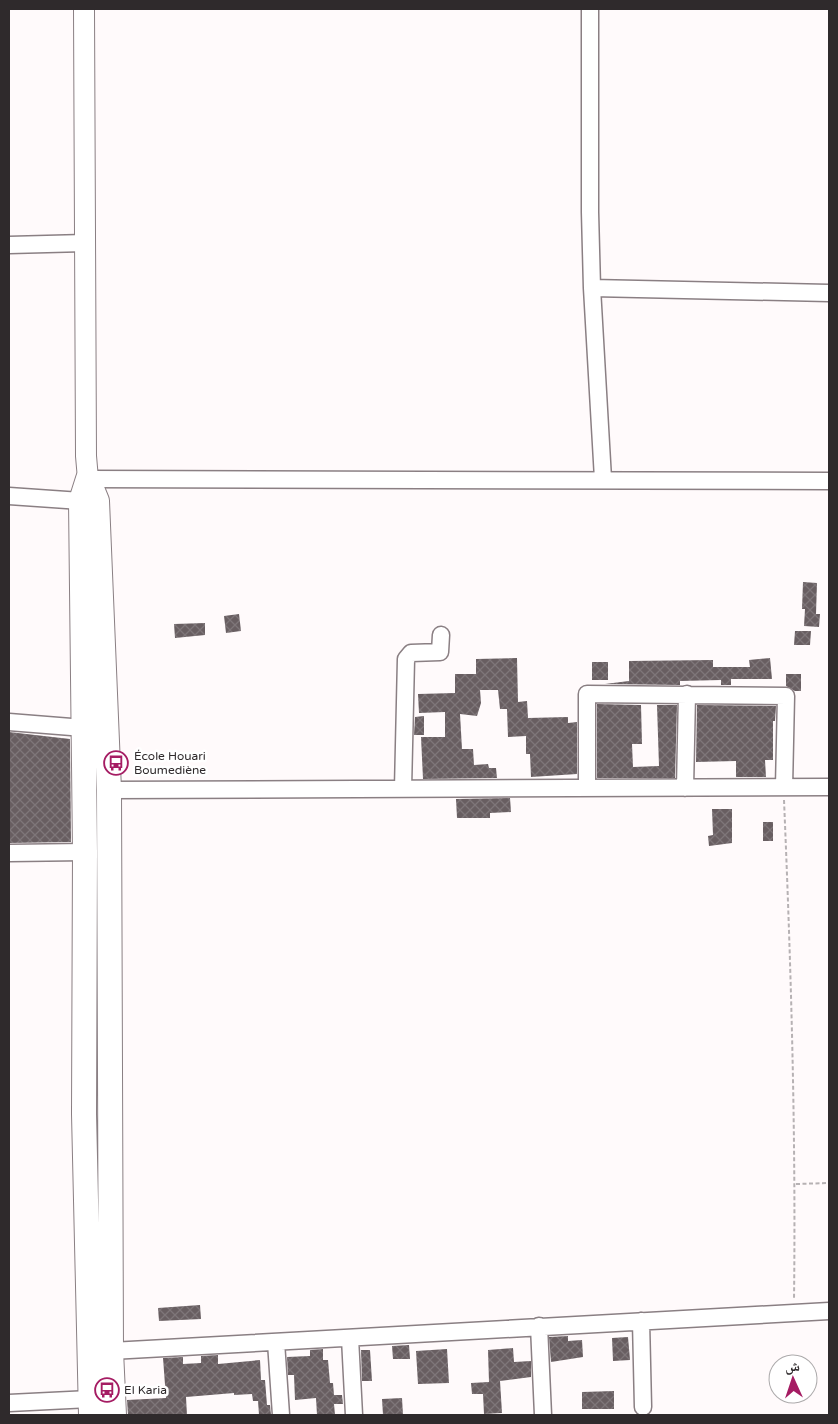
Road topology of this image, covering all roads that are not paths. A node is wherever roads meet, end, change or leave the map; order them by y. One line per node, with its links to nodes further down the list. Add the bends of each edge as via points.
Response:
1 (84, 9): 3 (main road)
2 (590, 9): 5 (street)
3 (85, 243): 4 (street); 9 (main road)
4 (9, 245)
5 (592, 288): 6 (street); 7 (street)
6 (829, 293)
7 (603, 479): 8 (street); 9 (street)
8 (829, 481)
9 (84, 490): 10 (street); 14 (highway); 20 (highway, via 97,501)
10 (9, 496)
11 (441, 635): 19 (street, via 440,652 411,653 406,659)
12 (686, 694): 15 (street, via 786,696); 17 (street, via 587,694); 18 (street)
13 (9, 722): 14 (street)
14 (84, 728): 22 (highway)
15 (784, 787): 16 (street); 18 (street)
16 (829, 787)
17 (587, 788): 18 (street); 19 (street)
18 (685, 788)
19 (403, 789): 20 (street)
20 (109, 790): 28 (highway)
21 (9, 852): 22 (street)
22 (85, 852): 30 (highway, via 84,1114)
23 (829, 1311): 24 (street)
24 (641, 1320): 25 (street); 31 (street)
25 (539, 1326): 26 (street); 35 (street)
26 (350, 1338): 27 (street); 34 (street)
27 (276, 1342): 28 (street); 33 (street)
28 (111, 1351): 32 (highway)
29 (9, 1403): 30 (street)
30 (91, 1407)
31 (643, 1407)
32 (114, 1415)
33 (281, 1415)
34 (354, 1415)
35 (543, 1415)

